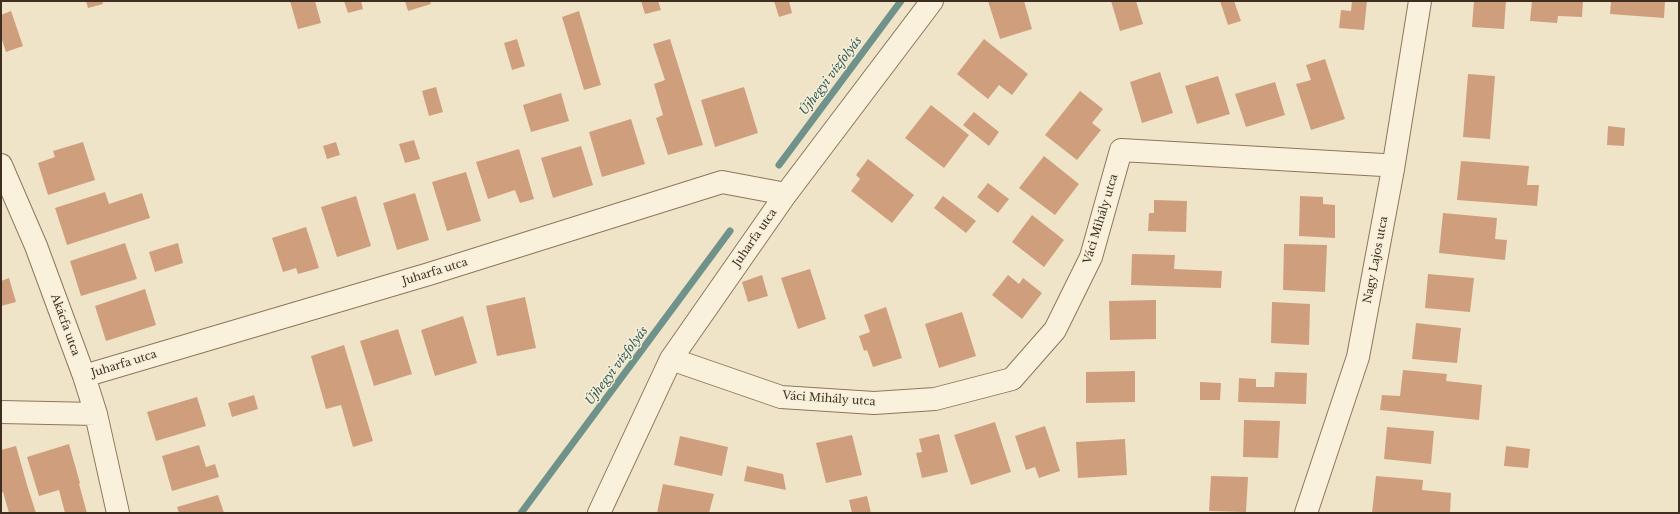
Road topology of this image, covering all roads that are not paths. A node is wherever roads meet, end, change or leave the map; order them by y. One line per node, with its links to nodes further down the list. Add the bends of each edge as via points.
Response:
1 (932, 1): 5 (street, Juharfa utca)
2 (1420, 1): 4 (street, Nagy Lajos utca)
3 (1, 165): 7 (street, Akácfa utca, via 36,246)
4 (1393, 169): 6 (street, Váci Mihály utca, via 1383,165 1122,150 1091,257 1055,330 1012,379 935,399 874,403 781,397); 12 (street, Nagy Lajos utca, via 1358,357)
5 (786, 194): 6 (street, Juharfa utca); 7 (street, Juharfa utca, via 722,182 429,274)
6 (671, 359): 11 (street, Juharfa utca)
7 (84, 376): 9 (street, Akácfa utca)
8 (1, 412): 9 (street)
9 (96, 414): 10 (street, Akácfa utca)
10 (118, 513)
11 (599, 513)
12 (1306, 513)

